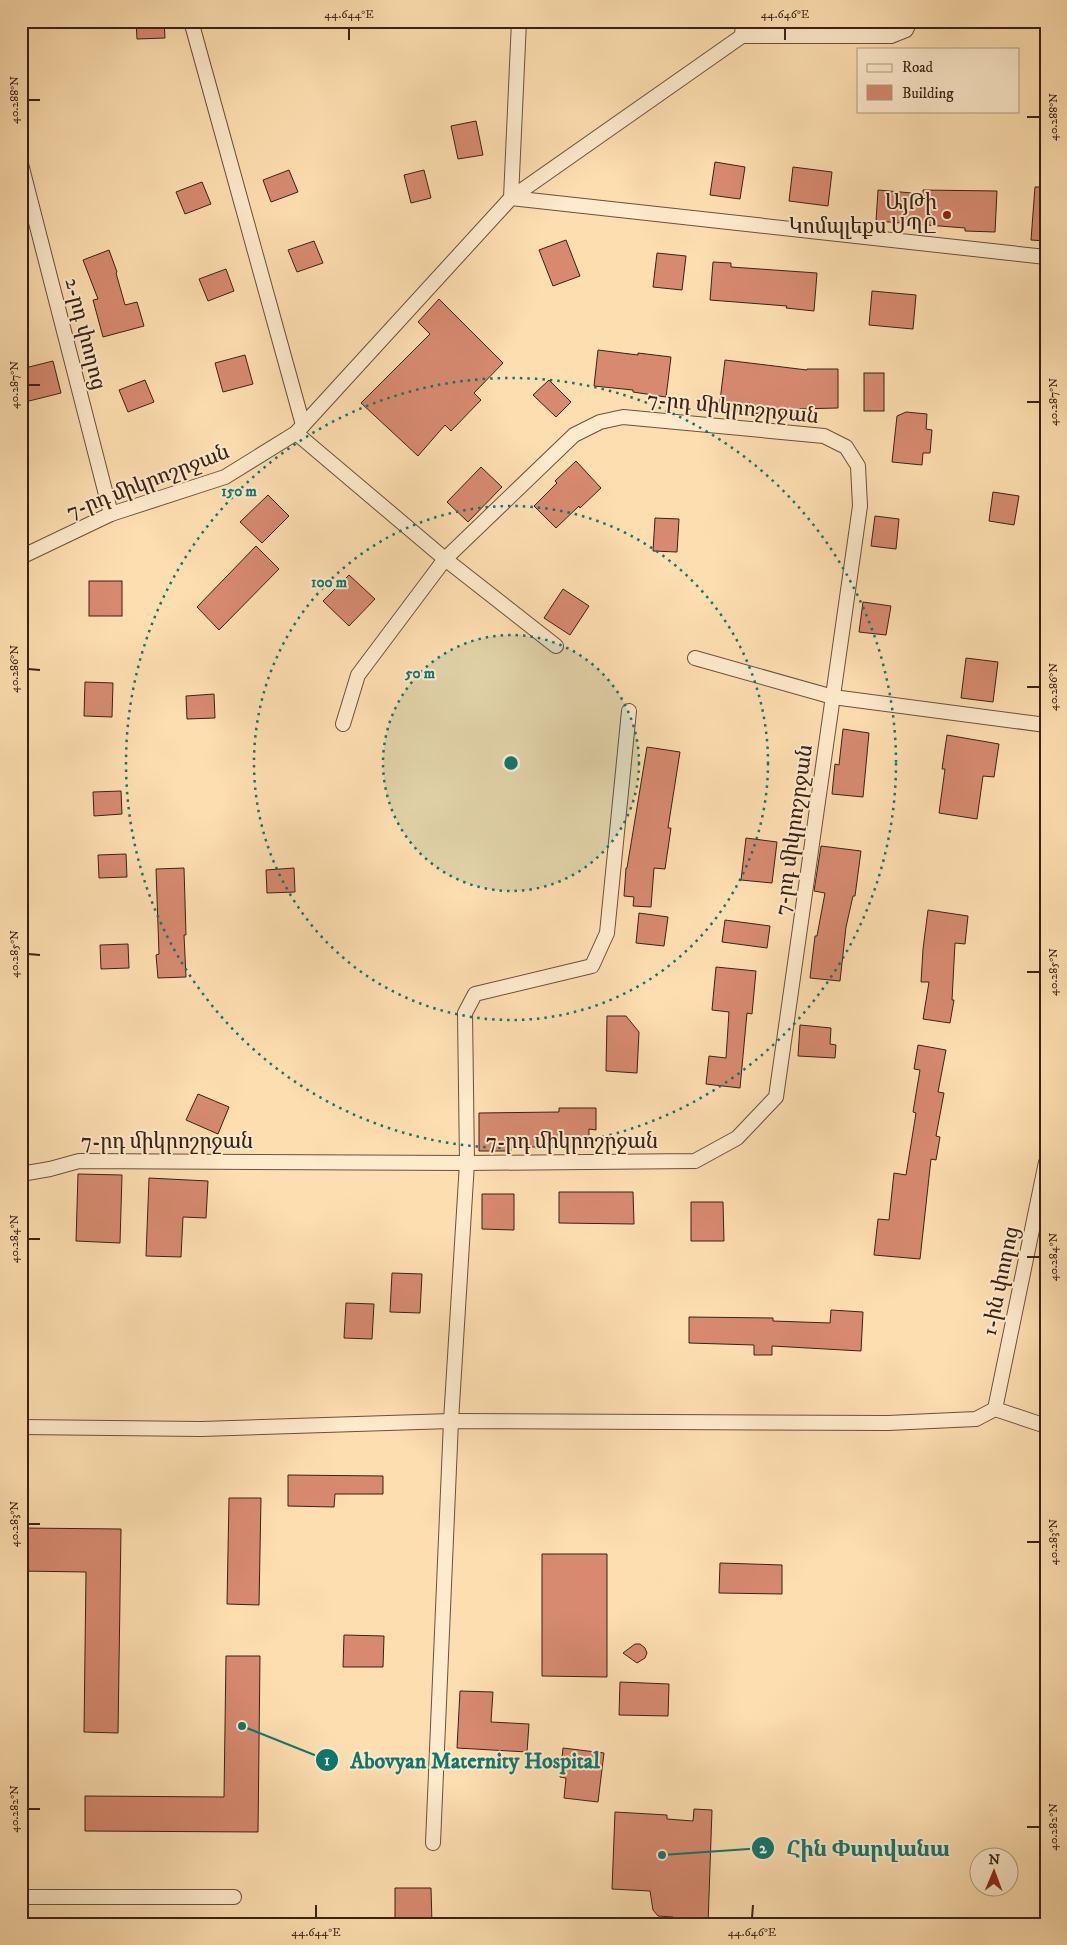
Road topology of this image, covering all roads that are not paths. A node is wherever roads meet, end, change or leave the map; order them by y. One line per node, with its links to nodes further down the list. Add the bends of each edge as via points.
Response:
1 (191, 21): 9 (street)
2 (518, 21): 7 (street)
3 (743, 21): 5 (street)
4 (910, 21): 5 (street, via 906,30 891,36)
5 (742, 36): 7 (street, 7-րդ միկրոշրջան)
6 (21, 164): 10 (street, 2-րդ փողոց)
7 (511, 198): 8 (street); 9 (street, 7-րդ միկրոշրջան)
8 (1046, 257)
9 (300, 429): 10 (street, 7-րդ միկրոշրջան, via 225,477); 12 (street)
10 (111, 514): 11 (street, 7-րդ միկրոշրջան)
11 (21, 557)
12 (445, 559): 13 (street); 15 (street, 7-րդ միկրոշրջան, via 574,435 600,422 623,417 824,436 846,447 858,466 860,506); 17 (street, 7-րդ միկրոշրջան, via 358,675)
13 (556, 646)
14 (695, 658): 15 (street)
15 (833, 697): 18 (street); 20 (street, 7-րդ միկրոշրջան, via 776,1097 737,1138 695,1162)
16 (629, 711): 20 (street, via 607,933 592,966 475,994 466,1013)
17 (343, 724)
18 (1046, 725)
19 (1046, 1162): 22 (street, 1-ին փողոց)
20 (467, 1163): 21 (street, 7-րդ միկրոշրջան, via 79,1161); 23 (street)
21 (21, 1174)
22 (995, 1409): 23 (street, via 976,1419 888,1423); 24 (street)
23 (451, 1421): 25 (street, via 200,1429); 26 (street)
24 (1046, 1426)
25 (21, 1427)
26 (433, 1843)
27 (21, 1897): 28 (street)
28 (234, 1897)

